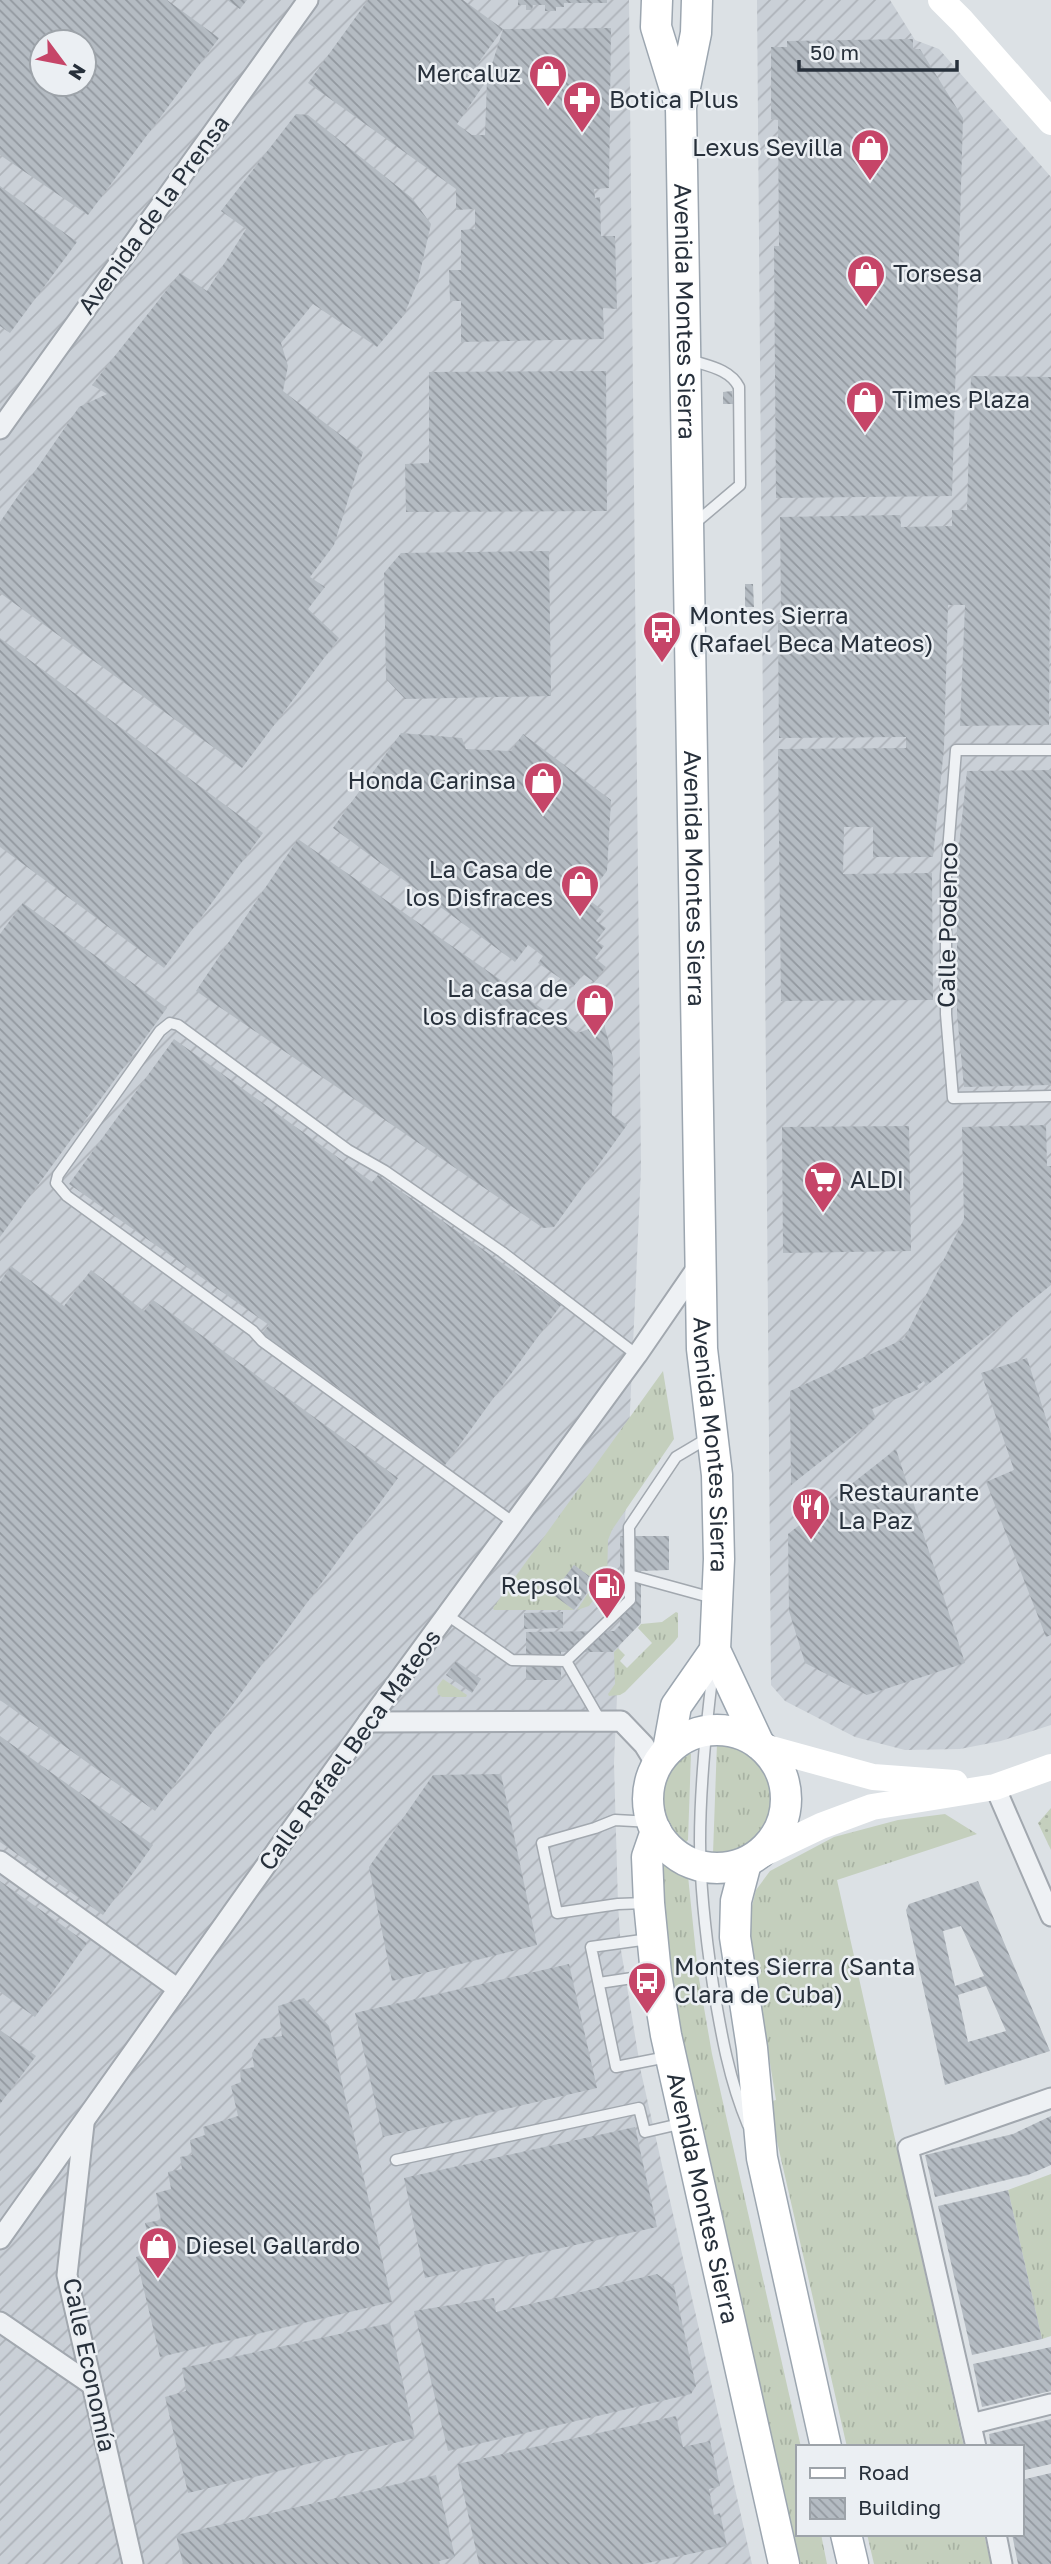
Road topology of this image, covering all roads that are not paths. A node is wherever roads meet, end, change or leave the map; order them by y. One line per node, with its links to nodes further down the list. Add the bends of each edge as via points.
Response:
1 (308, 0): 8 (street, Avenida de la Prensa)
2 (657, 0): 5 (main road, Avenida Montes Sierra, via 656,27)
3 (697, 0): 5 (main road, Avenida Montes Sierra, via 696,33)
4 (941, 0): 6 (street)
5 (681, 107): 7 (main road, Avenida Montes Sierra)
6 (1051, 122)
7 (685, 359): 9 (main road, Avenida Montes Sierra); 9 (lane, via 717,368 739,387 740,485)
8 (0, 429)
9 (688, 529): 12 (main road, Avenida Montes Sierra)
10 (1051, 750): 11 (lane, Calle Podenco, via 956,750 946,876 946,1014 953,1098)
11 (1051, 1096)
12 (701, 1262): 13 (street, Calle Rafael Beca Mateos); 14 (main road, Avenida Montes Sierra, via 702,1349)
13 (637, 1355): 15 (street, Calle Rafael Beca Mateos); 15 (lane, via 502,1252 348,1150 178,1026 170,1023 160,1031 56,1184 262,1341)
14 (714, 1434): 16 (lane, via 676,1457 629,1527); 17 (main road, Avenida Montes Sierra)
15 (514, 1523): 18 (street, Calle Rafael Beca Mateos)
16 (629, 1575): 17 (lane); 20 (lane, via 630,1600)
17 (718, 1600): 19 (main road, Avenida Montes Sierra)
18 (447, 1615): 20 (lane, via 512,1660); 22 (street, Calle Rafael Beca Mateos)
19 (715, 1650): 23 (lane, Avenida Montes Sierra); 24 (main road, Avenida Montes Sierra); 25 (main road, via 676,1706)
20 (566, 1661): 21 (lane)
21 (600, 1720): 22 (street); 25 (street, via 621,1721)
22 (368, 1722): 37 (street, Calle Rafael Beca Mateos)
23 (706, 1730): 24 (main road, via 734,1732); 25 (main road, via 680,1741); 31 (lane, Avenida Montes Sierra)
24 (762, 1745): 27 (street, via 873,1777); 29 (main road, Avenida Montes Sierra, via 783,1776 786,1811 772,1843)
25 (663, 1758): 28 (main road, Avenida Montes Sierra, via 648,1793)
26 (1051, 1766): 27 (street)
27 (995, 1787): 29 (street, via 872,1807); 33 (street)
28 (654, 1827): 31 (main road, via 675,1854); 32 (main road, Avenida Montes Sierra, via 648,1857); 32 (lane, via 615,1819 542,1843 557,1913)
29 (753, 1859): 31 (main road, via 724,1868); 42 (main road, Avenida Montes Sierra, via 736,1900 735,1937)
30 (0, 1861): 37 (street)
31 (701, 1867): 42 (lane, Avenida Montes Sierra, via 706,1935 725,2054 738,2102)
32 (649, 1903): 34 (main road, Avenida Montes Sierra)
33 (1051, 1916)
34 (652, 1939): 35 (main road, Avenida Montes Sierra); 36 (lane, via 591,1947)
35 (656, 1974): 36 (lane); 38 (main road, Avenida Montes Sierra)
36 (599, 1983): 38 (lane, via 616,2067)
37 (178, 1989): 40 (street, Calle Rafael Beca Mateos)
38 (670, 2056): 41 (main road, Avenida Montes Sierra)
39 (1051, 2098): 48 (street, via 908,2148)
40 (84, 2123): 44 (street, Calle Rafael Beca Mateos); 46 (street, Calle Economía, via 67,2275)
41 (684, 2123): 43 (lane, via 645,2132 639,2108); 54 (main road, Avenida Montes Sierra)
42 (762, 2158): 49 (main road, Avenida Montes Sierra)
43 (396, 2160)
44 (0, 2239)
45 (0, 2322): 46 (street)
46 (92, 2385): 53 (street, Calle Economía)
47 (1051, 2404): 48 (street)
48 (971, 2424): 50 (street)
49 (826, 2445)
50 (976, 2445)
51 (846, 2536): 55 (main road)
52 (996, 2536): 56 (street)
53 (133, 2564)
54 (784, 2564)
55 (853, 2564)
56 (1002, 2564)

